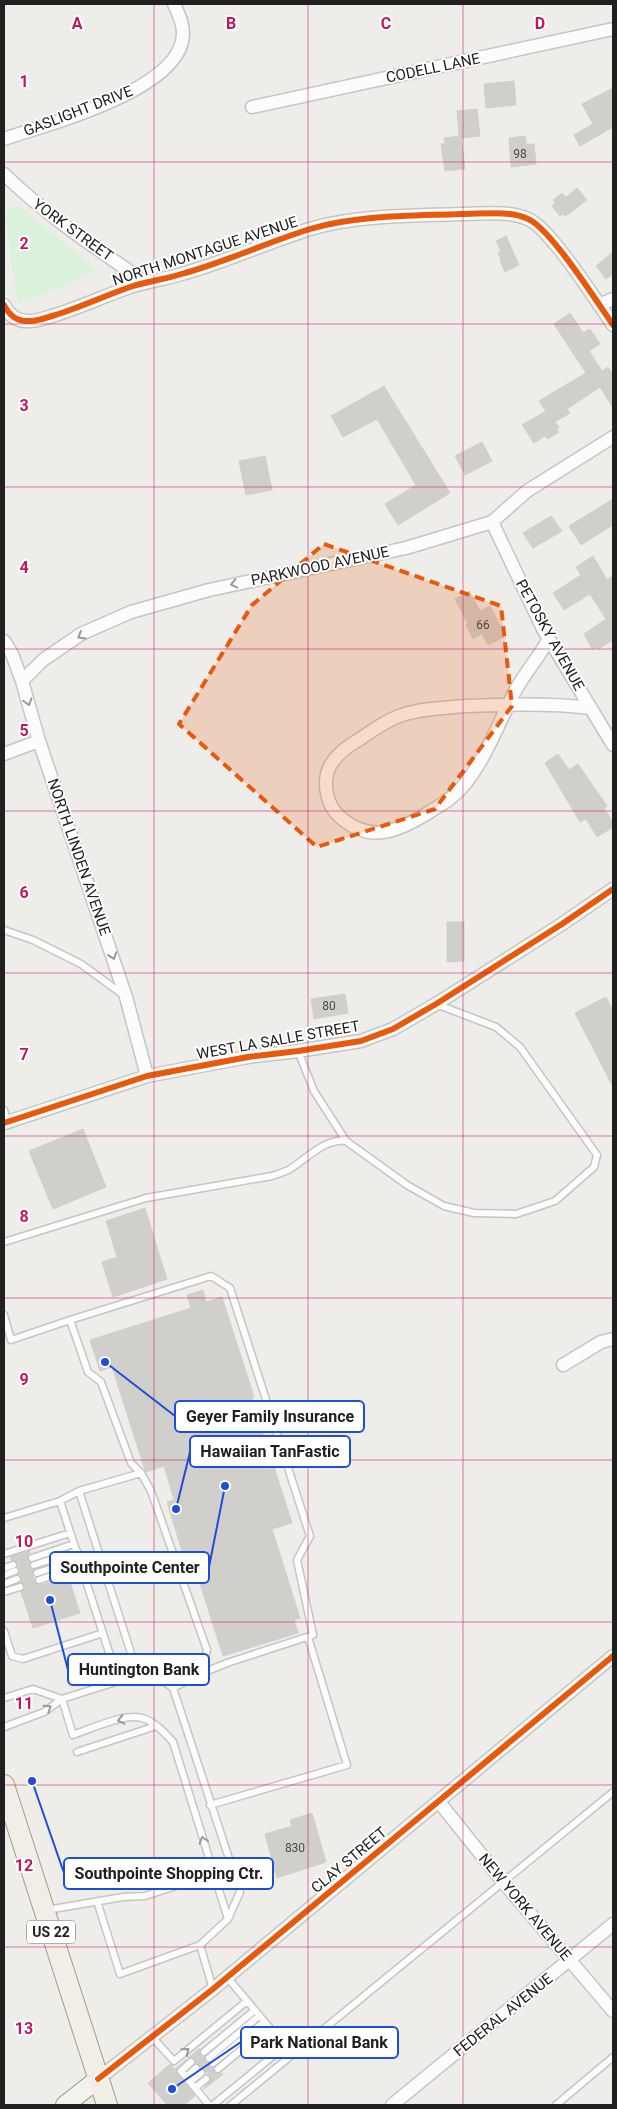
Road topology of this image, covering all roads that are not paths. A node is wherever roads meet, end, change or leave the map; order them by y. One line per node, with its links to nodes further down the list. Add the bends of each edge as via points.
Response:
1 (174, 4): 4 (street, GASLIGHT DRIVE, via 181,17 184,34 179,50 165,70 141,88)
2 (613, 29): 3 (street, CODELL LANE)
3 (252, 107)
4 (4, 139)
5 (4, 174): 6 (street, YORK STREET, via 26,196 73,232)
6 (145, 282): 8 (street, NORTH MONTAGUE AVENUE, via 32,322 9,314); 9 (street, NORTH MONTAGUE AVENUE, via 184,274 336,223 403,216 498,213 531,220 544,231)
7 (613, 298): 9 (street)
8 (4, 304)
9 (599, 305): 10 (street, NORTH MONTAGUE AVENUE)
10 (613, 325)
11 (613, 437): 12 (street, PARKWOOD AVENUE, via 527,491)
12 (492, 522): 13 (street, PETOSKY AVENUE); 15 (street, PARKWOOD AVENUE, one-way to 15, via 406,548 208,590 131,612 82,634 43,660)
13 (549, 639): 16 (street); 17 (street, PETOSKY AVENUE)
14 (4, 641): 15 (street, NORTH LINDEN AVENUE)
15 (22, 681): 18 (street, NORTH LINDEN AVENUE, one-way to 18)
16 (509, 704): 16 (street, via 469,780 452,797 407,826 386,833 358,830 332,807 326,790 328,773 337,757 378,727 402,715 432,708); 17 (street)
17 (590, 708): 19 (street, PETOSKY AVENUE)
18 (40, 741): 20 (street); 23 (street, NORTH LINDEN AVENUE, one-way to 23)
19 (613, 745)
20 (4, 754)
21 (613, 889): 24 (street, WEST LA SALLE STREET)
22 (4, 930): 23 (lane, via 82,964)
23 (126, 997): 26 (street, NORTH LINDEN AVENUE)
24 (436, 1004): 25 (street, WEST LA SALLE STREET, via 393,1029 361,1040); 28 (lane, via 496,1027 520,1047 597,1155 594,1167 555,1200 516,1214 474,1214 444,1206 407,1185)
25 (298, 1051): 26 (street, WEST LA SALLE STREET); 28 (lane, via 314,1091)
26 (147, 1076): 27 (street, WEST LA SALLE STREET)
27 (5, 1118)
28 (346, 1141): 29 (lane, via 336,1140 323,1145 288,1170 272,1176 146,1198)
29 (4, 1242)
30 (4, 1315): 31 (lane, via 11,1340)
31 (70, 1320): 34 (lane, via 88,1372 102,1382 131,1462); 54 (lane, via 211,1276 230,1288 310,1536 297,1560 313,1635)
32 (613, 1339): 33 (street, via 600,1342)
33 (563, 1365)
34 (141, 1473): 35 (lane); 56 (lane, via 151,1491 207,1650)
35 (79, 1491): 36 (lane); 57 (lane)
36 (60, 1501): 37 (lane); 38 (lane)
37 (4, 1518)
38 (70, 1533): 39 (lane); 41 (lane)
39 (74, 1544): 40 (lane); 40 (lane, via 33,1562)
40 (77, 1551): 42 (lane)
41 (4, 1554)
42 (79, 1559): 43 (lane); 45 (lane)
43 (82, 1566): 48 (lane); 53 (lane)
44 (4, 1568): 46 (lane, via 14,1568)
45 (37, 1573)
46 (4, 1575)
47 (18, 1579): 49 (lane)
48 (39, 1580)
49 (4, 1584)
50 (20, 1586): 51 (lane)
51 (4, 1592)
52 (4, 1631): 53 (lane, via 12,1656 23,1658)
53 (103, 1633): 58 (lane)
54 (308, 1637): 56 (lane); 68 (lane, via 347,1765)
55 (613, 1656): 67 (street, CLAY STREET)
56 (200, 1674): 59 (lane)
57 (138, 1675): 58 (lane); 59 (lane, via 162,1680)
58 (118, 1680): 61 (lane)
59 (173, 1688): 68 (lane)
60 (4, 1698): 61 (lane, via 33,1689)
61 (62, 1698): 62 (lane, one-way to 61, via 142,1718 126,1718 73,1734); 63 (lane, one-way to 61, via 44,1712)
62 (156, 1726): 64 (lane); 69 (lane, one-way to 62, via 173,1742)
63 (4, 1727)
64 (77, 1752)
65 (5, 1791): 72 (main road, US 22)
66 (613, 1792): 70 (lane)
67 (439, 1802): 70 (street, NEW YORK AVENUE); 77 (street, CLAY STREET)
68 (210, 1805): 73 (lane, via 240,1892)
69 (214, 1874): 71 (lane, via 145,1896); 73 (lane)
70 (504, 1883): 76 (street, NEW YORK AVENUE); 96 (lane)
71 (97, 1901): 72 (lane); 75 (lane, via 120,1974)
72 (44, 1910): 88 (main road, US 22)
73 (228, 1919): 75 (lane)
74 (613, 1924): 76 (street, FEDERAL AVENUE)
75 (200, 1945): 78 (lane)
76 (570, 1960): 80 (street, NEW YORK AVENUE); 97 (street, FEDERAL AVENUE)
77 (227, 1977): 78 (street, CLAY STREET); 79 (lane)
78 (213, 1989): 83 (street, CLAY STREET)
79 (247, 2001): 81 (lane); 83 (lane, one-way to 79, via 174,2061)
80 (613, 2011)
81 (257, 2013): 82 (lane); 82 (lane, via 213,2063); 84 (lane)
82 (266, 2024): 95 (lane, via 285,2046)
83 (152, 2037): 88 (street, CLAY STREET)
84 (204, 2052)
85 (613, 2057): 98 (lane)
86 (191, 2062): 89 (lane, via 181,2070)
87 (199, 2070): 89 (lane)
88 (98, 2079): 92 (main road); 93 (main road, US 22)
89 (188, 2079): 91 (lane)
90 (206, 2079): 91 (lane)
91 (195, 2088): 94 (lane)
92 (65, 2105)
93 (107, 2105)
94 (209, 2105)
95 (213, 2105)
96 (231, 2105)
97 (392, 2105)
98 (556, 2105)

